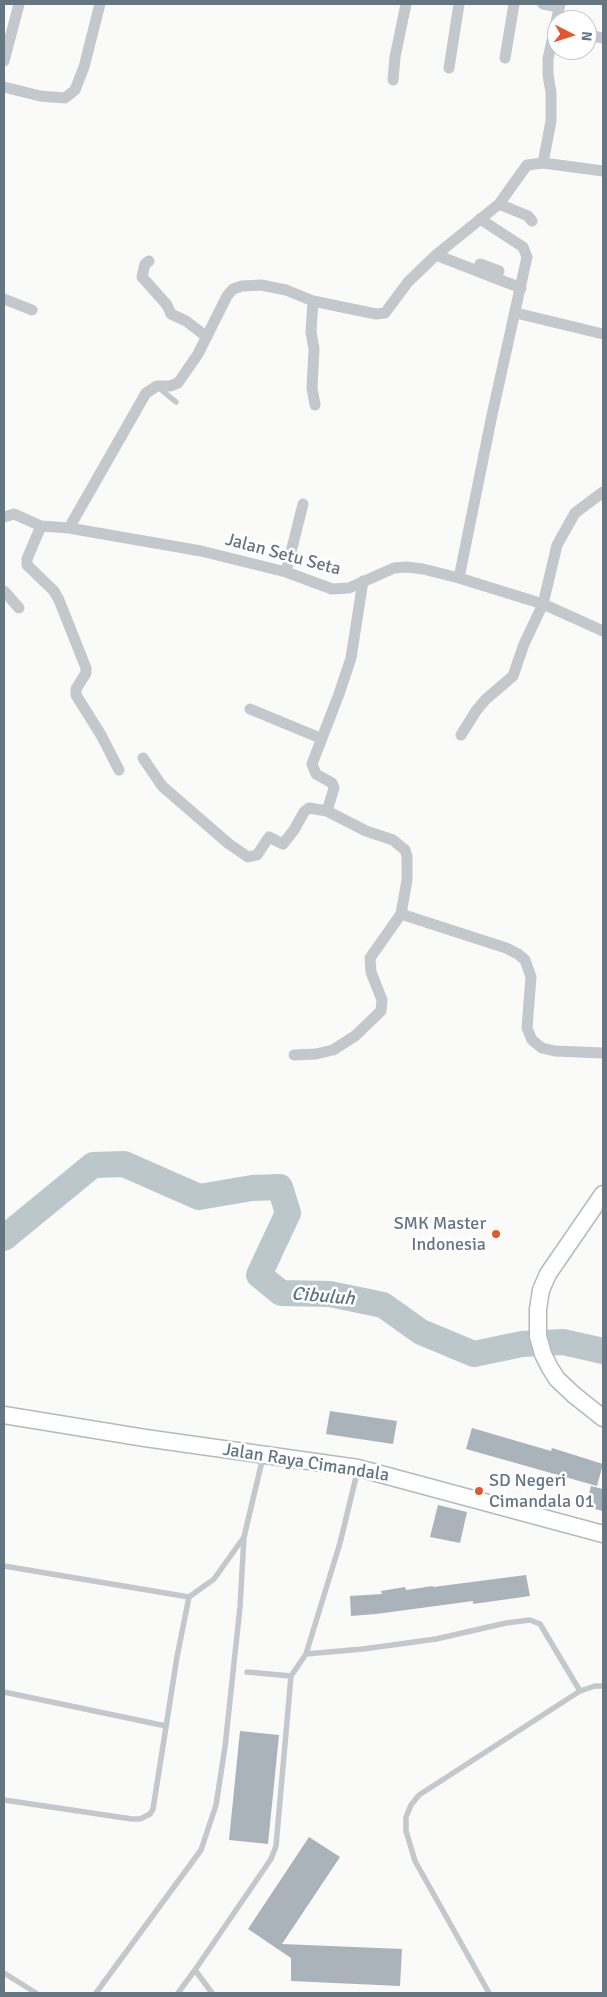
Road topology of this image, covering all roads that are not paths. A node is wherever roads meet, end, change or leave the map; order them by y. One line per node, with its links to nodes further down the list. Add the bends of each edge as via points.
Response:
1 (19, 4): 10 (street)
2 (100, 4): 13 (street, via 75,90 65,98)
3 (406, 4): 12 (street)
4 (459, 4): 11 (street)
5 (514, 4): 8 (street)
6 (543, 4): 7 (street)
7 (559, 5)
8 (505, 58)
9 (548, 60): 14 (street, via 550,121)
10 (4, 62)
11 (450, 68)
12 (393, 80)
13 (4, 87)
14 (544, 163): 15 (street); 16 (street, via 527,165)
15 (603, 171)
16 (499, 204): 17 (street); 18 (street, via 528,216)
17 (480, 219): 19 (street); 22 (street, via 526,250)
18 (532, 221)
19 (438, 253): 21 (street); 22 (street); 24 (street, via 408,282 385,313)
20 (149, 261): 28 (street, via 142,276 172,314)
21 (499, 271)
22 (521, 288): 26 (street)
23 (4, 299): 25 (street)
24 (313, 301): 28 (street, via 261,284 242,286 227,296); 31 (street, via 312,388)
25 (32, 310)
26 (516, 313): 27 (street); 38 (street)
27 (603, 334)
28 (207, 336): 29 (street, via 178,383)
29 (157, 386): 30 (lane); 36 (street, via 146,393)
30 (176, 402)
31 (315, 405)
32 (603, 492): 41 (street, via 575,513 557,545)
33 (303, 504): 37 (street)
34 (4, 517): 35 (street, Jalan Setu Seta, via 14,514)
35 (40, 526): 36 (street, Jalan Setu Seta); 48 (street, via 27,564 59,600 86,668 76,695)
36 (69, 528): 37 (street, Jalan Setu Seta, via 192,549)
37 (286, 572): 39 (street, Jalan Setu Seta, via 332,589 349,588)
38 (459, 578): 39 (street, Jalan Setu Seta, via 407,567 394,568); 41 (street, Jalan Setu Seta)
39 (363, 581): 46 (street, via 351,658)
40 (4, 591): 42 (street)
41 (543, 604): 43 (street, Jalan Setu Seta); 45 (street, via 513,676 485,700)
42 (19, 608)
43 (603, 631)
44 (250, 709): 46 (street)
45 (461, 735)
46 (320, 738): 49 (street, via 312,764 316,774 332,783 334,788)
47 (143, 758): 49 (street, via 162,786 248,857 257,854 269,837 282,844 309,808)
48 (119, 770)
49 (327, 811): 50 (street, via 366,831 393,840 405,850 407,880)
50 (401, 914): 51 (street, via 518,954 525,960 531,977 527,1028 532,1040 542,1048 554,1051); 52 (street, via 370,958 382,1011 355,1036 333,1050)
51 (603, 1053)
52 (294, 1055)
53 (603, 1194): 55 (street, via 548,1274 538,1309 538,1336 543,1354 557,1379)
54 (4, 1415): 56 (street, Jalan Raya Cimandala)
55 (603, 1418)
56 (264, 1455): 57 (street, Jalan Raya Cimandala); 59 (lane)
57 (358, 1468): 58 (street, Jalan Raya Cimandala); 62 (lane, via 340,1543)
58 (603, 1534)
59 (244, 1537): 61 (lane, via 214,1579); 73 (lane, via 240,1607 216,1805 201,1850)
60 (4, 1566): 61 (lane)
61 (189, 1597): 68 (lane)
62 (306, 1654): 64 (lane); 66 (lane, via 436,1639 530,1620 540,1624)
63 (247, 1672): 64 (lane)
64 (291, 1676): 70 (lane, via 276,1846 272,1859)
65 (603, 1686): 66 (lane)
66 (580, 1691): 76 (lane, via 419,1795 406,1817 406,1831 415,1861)
67 (4, 1692): 68 (lane)
68 (166, 1726): 69 (lane, via 153,1809 144,1818 132,1819)
69 (4, 1800)
70 (195, 1970): 74 (lane); 75 (lane)
71 (4, 1973): 72 (lane)
72 (36, 1993)
73 (96, 1993)
74 (178, 1993)
75 (212, 1993)
76 (489, 1993)

